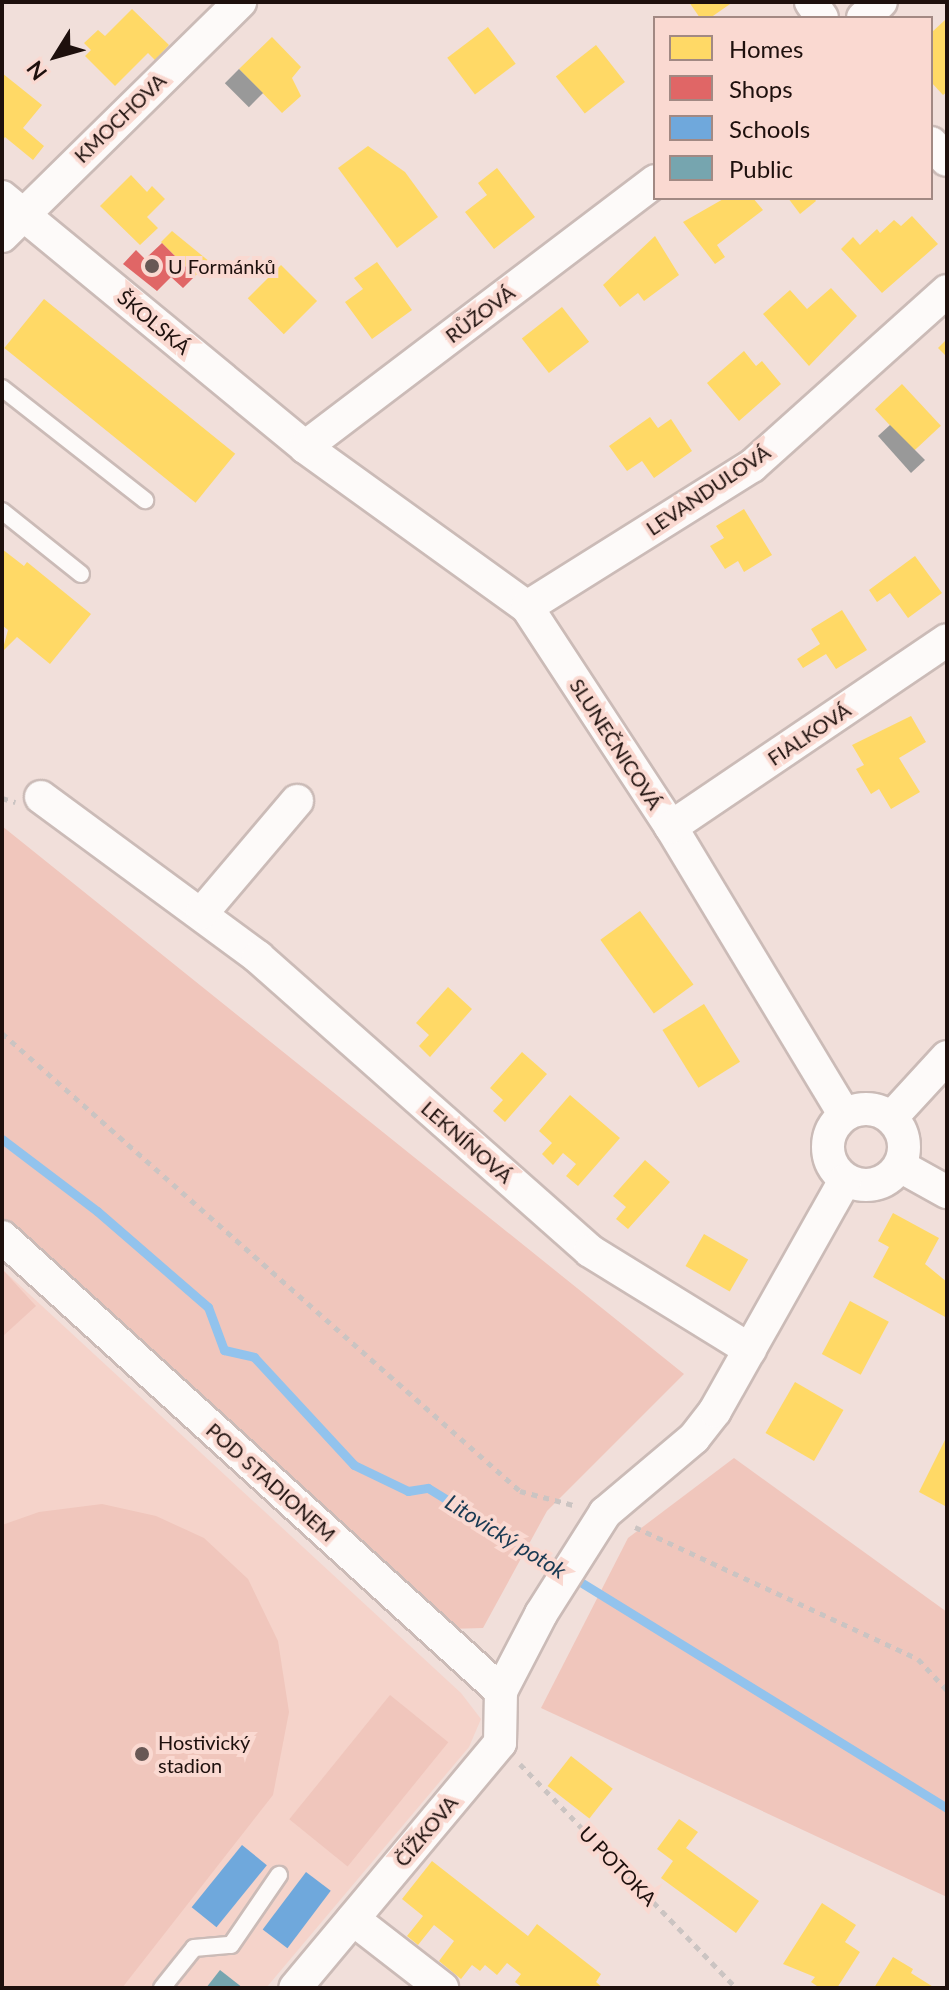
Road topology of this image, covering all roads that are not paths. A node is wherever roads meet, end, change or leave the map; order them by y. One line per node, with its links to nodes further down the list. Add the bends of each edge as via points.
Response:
1 (240, 2): 7 (street, KMOCHOVA)
2 (881, 2): 3 (street)
3 (865, 16)
4 (933, 145): 5 (street)
5 (947, 160)
6 (653, 183): 10 (street, RŮŽOVÁ)
7 (9, 215): 10 (street, ŠKOLSKÁ)
8 (947, 291): 14 (street, LEVANDULOVÁ, via 752,466)
9 (2, 388): 11 (lane)
10 (305, 447): 14 (street, SLUNEČNICOVÁ)
11 (145, 500)
12 (2, 511): 13 (lane)
13 (81, 574)
14 (527, 607): 18 (street, SLUNEČNICOVÁ)
15 (947, 640): 18 (street, FIALKOVÁ)
16 (41, 797): 19 (street, LEKNÍNOVÁ)
17 (297, 801): 19 (street)
18 (671, 827): 21 (street, SLUNEČNICOVÁ)
19 (202, 913): 27 (street, LEKNÍNOVÁ, via 590,1251)
20 (947, 1057): 22 (street)
21 (845, 1115): 22 (street, via 866,1109); 24 (street, via 830,1133 827,1147 830,1163)
22 (891, 1118): 23 (street, via 905,1148)
23 (900, 1166): 24 (street, via 881,1183 866,1186); 25 (street)
24 (845, 1180): 27 (street)
25 (947, 1192)
26 (2, 1237): 28 (street, POD STADIONEM)
27 (750, 1350): 28 (street, via 694,1438 596,1525)
28 (501, 1691): 30 (street, ČÍŽKOVA, via 500,1743)
29 (279, 1875): 31 (lane, via 231,1945 194,1948)
30 (353, 1919): 32 (street, ČÍŽKOVA); 33 (street)
31 (162, 1988)
32 (295, 1988)
33 (442, 1988)

